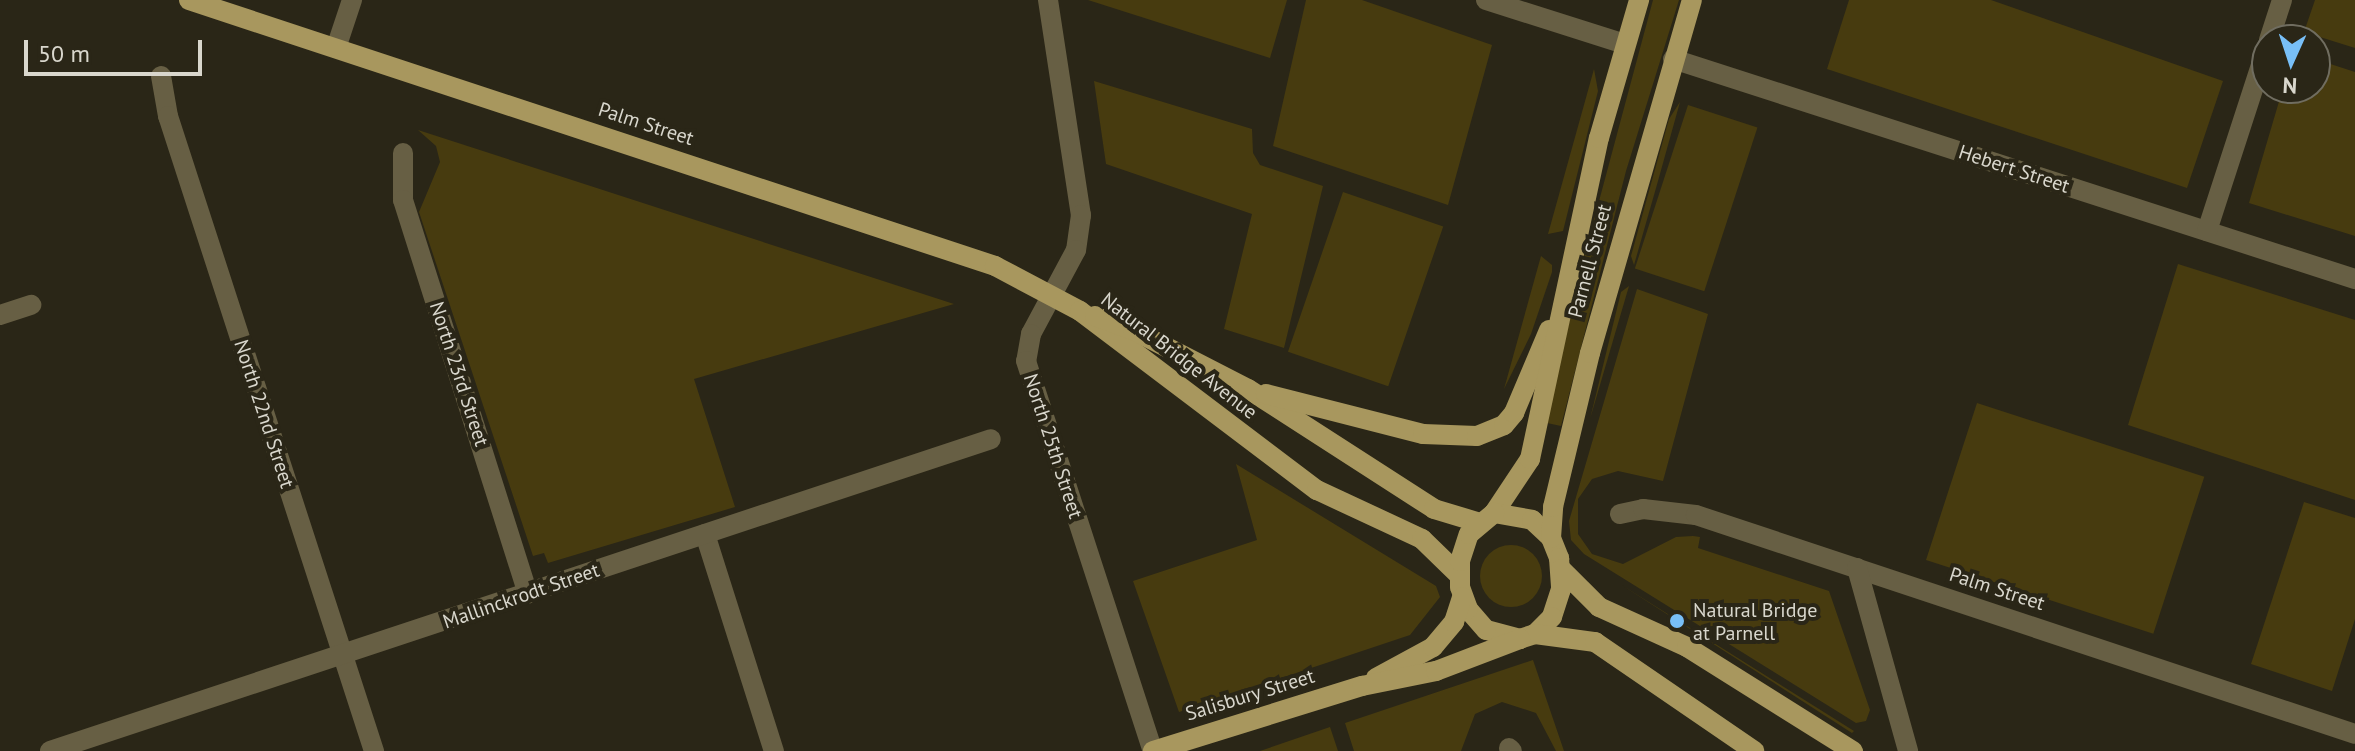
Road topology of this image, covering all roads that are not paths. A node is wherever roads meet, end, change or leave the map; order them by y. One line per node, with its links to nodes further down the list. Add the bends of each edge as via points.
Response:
1 (189, 0): 10 (main road, Palm Street)
2 (352, 0): 10 (street)
3 (1048, 0): 18 (street, North 25th Street, via 1081,215 1076,250)
4 (1486, 0): 9 (street)
5 (1639, 0): 9 (main road, Parnell Street)
6 (1692, 0): 11 (main road, Parnell Street)
7 (2282, 0): 8 (street)
8 (2274, 24)
9 (1625, 44): 17 (main road, Parnell Street)
10 (336, 48): 18 (main road, Palm Street, via 968,255)
11 (1673, 59): 15 (street, Hebert Street); 27 (main road, Parnell Street, via 1590,353 1553,507)
12 (161, 76): 34 (street, North 22nd Street, via 168,116)
13 (2251, 95): 15 (street)
14 (403, 153): 31 (street, North 23rd Street, via 403,200)
15 (2207, 231): 16 (street, Hebert Street)
16 (2355, 279)
17 (1565, 289): 22 (main road, via 1520,403 1504,425 1484,434 1423,434); 25 (main road, Parnell Street, via 1530,459)
18 (1053, 294): 20 (main road, Palm Street); 40 (street, North 25th Street, via 1027,346 1028,374)
19 (31, 305): 21 (street)
20 (1080, 311): 22 (main road, Natural Bridge Avenue, via 1133,330); 30 (main road, Natural Bridge Avenue, via 1297,477 1422,539)
21 (0, 315)
22 (1248, 389): 25 (main road, Natural Bridge Avenue, via 1434,509)
23 (991, 439): 26 (street, Mallinckrodt Street)
24 (1620, 514): 28 (street, Palm Street, via 1643,509 1696,515)
25 (1485, 518): 27 (main road, via 1520,515); 30 (main road, via 1464,546)
26 (705, 534): 31 (street, Mallinckrodt Street); 39 (street)
27 (1551, 538): 29 (main road)
28 (1857, 568): 36 (street, Palm Street); 43 (street)
29 (1561, 569): 33 (main road, via 1558,605); 42 (main road, via 1599,607 1687,647)
30 (1459, 575): 32 (main road)
31 (528, 594): 34 (street, Mallinckrodt Street)
32 (1462, 597): 33 (main road, via 1486,630); 35 (main road, Salisbury Street, via 1454,622 1433,647)
33 (1528, 637): 35 (main road, Salisbury Street, via 1436,671); 41 (main road, via 1595,642)
34 (341, 656): 37 (street, Mallinckrodt Street); 38 (street, North 22nd Street)
35 (1362, 686): 40 (main road, Salisbury Street)
36 (2355, 734)
37 (50, 751)
38 (374, 751)
39 (774, 751)
40 (1153, 751)
41 (1754, 751)
42 (1853, 751)
43 (1908, 751)

